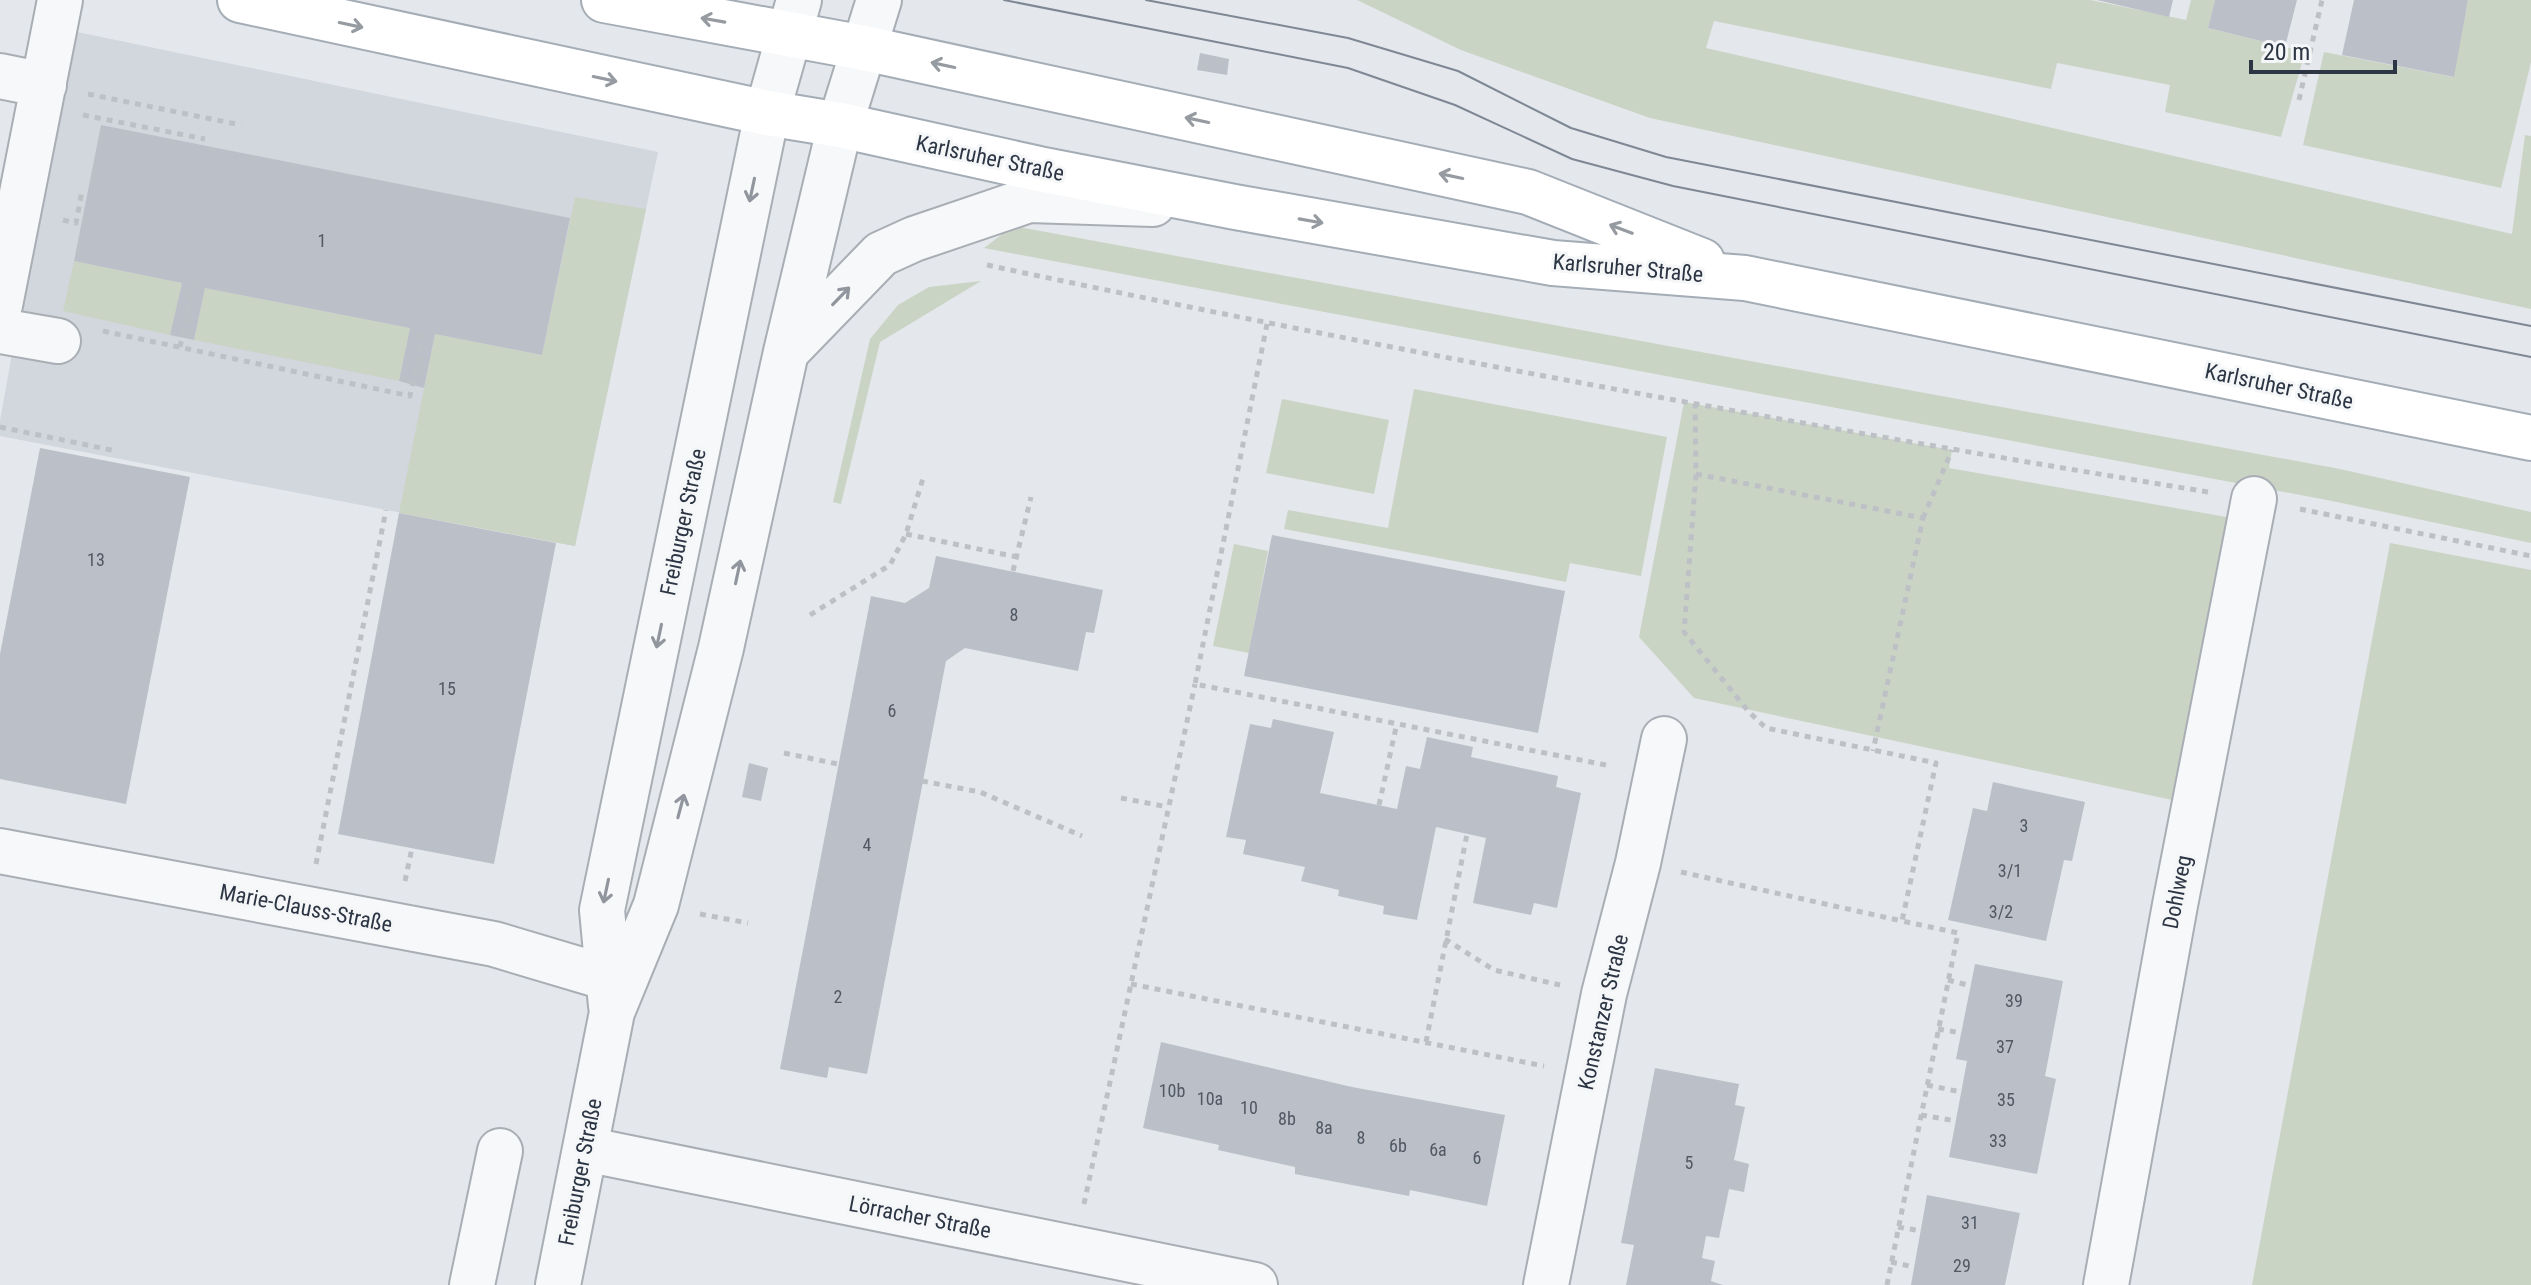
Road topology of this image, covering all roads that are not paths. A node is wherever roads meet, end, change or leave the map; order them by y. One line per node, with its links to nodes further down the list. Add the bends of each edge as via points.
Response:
1 (60, 0): 8 (street)
2 (240, 0): 9 (main road, Karlsruher Straße, one-way to 9)
3 (879, 0): 6 (street, Freiburger Straße)
4 (621, 1): 5 (main road, Karlsruher Straße, one-way to 4)
5 (794, 17): 6 (main road, Karlsruher Straße); 9 (street, Freiburger Straße)
6 (864, 48): 10 (street, Freiburger Straße); 12 (main road, Karlsruher Straße, one-way to 6, via 1528,192)
7 (0, 76): 8 (street)
8 (41, 95): 13 (street)
9 (767, 113): 10 (main road, Karlsruher Straße); 21 (street, Freiburger Straße, one-way to 21, via 602,910)
10 (840, 125): 11 (main road, Karlsruher Straße); 16 (street, Freiburger Straße)
11 (1235, 207): 12 (main road, Karlsruher Straße, one-way to 12, via 1553,263); 16 (street, one-way to 11, via 881,254 1029,200)
12 (1745, 278): 17 (main road, Karlsruher Straße)
13 (0, 305)
14 (0, 331): 15 (street)
15 (75, 335)
16 (786, 352): 21 (street, Freiburger Straße, one-way to 16, via 656,905 721,648)
17 (2531, 438)
18 (2254, 499): 28 (street, Dohlweg)
19 (1660, 757): 27 (street, Konstanzer Straße, via 1604,994)
20 (0, 851): 21 (street, Marie-Clauss-Straße, via 494,944)
21 (610, 995): 22 (street, Freiburger Straße)
22 (585, 1149): 25 (street, Freiburger Straße); 26 (street, Lörracher Straße)
23 (500, 1151): 24 (street)
24 (472, 1285)
25 (558, 1285)
26 (1255, 1285)
27 (1546, 1285)
28 (2106, 1285)

